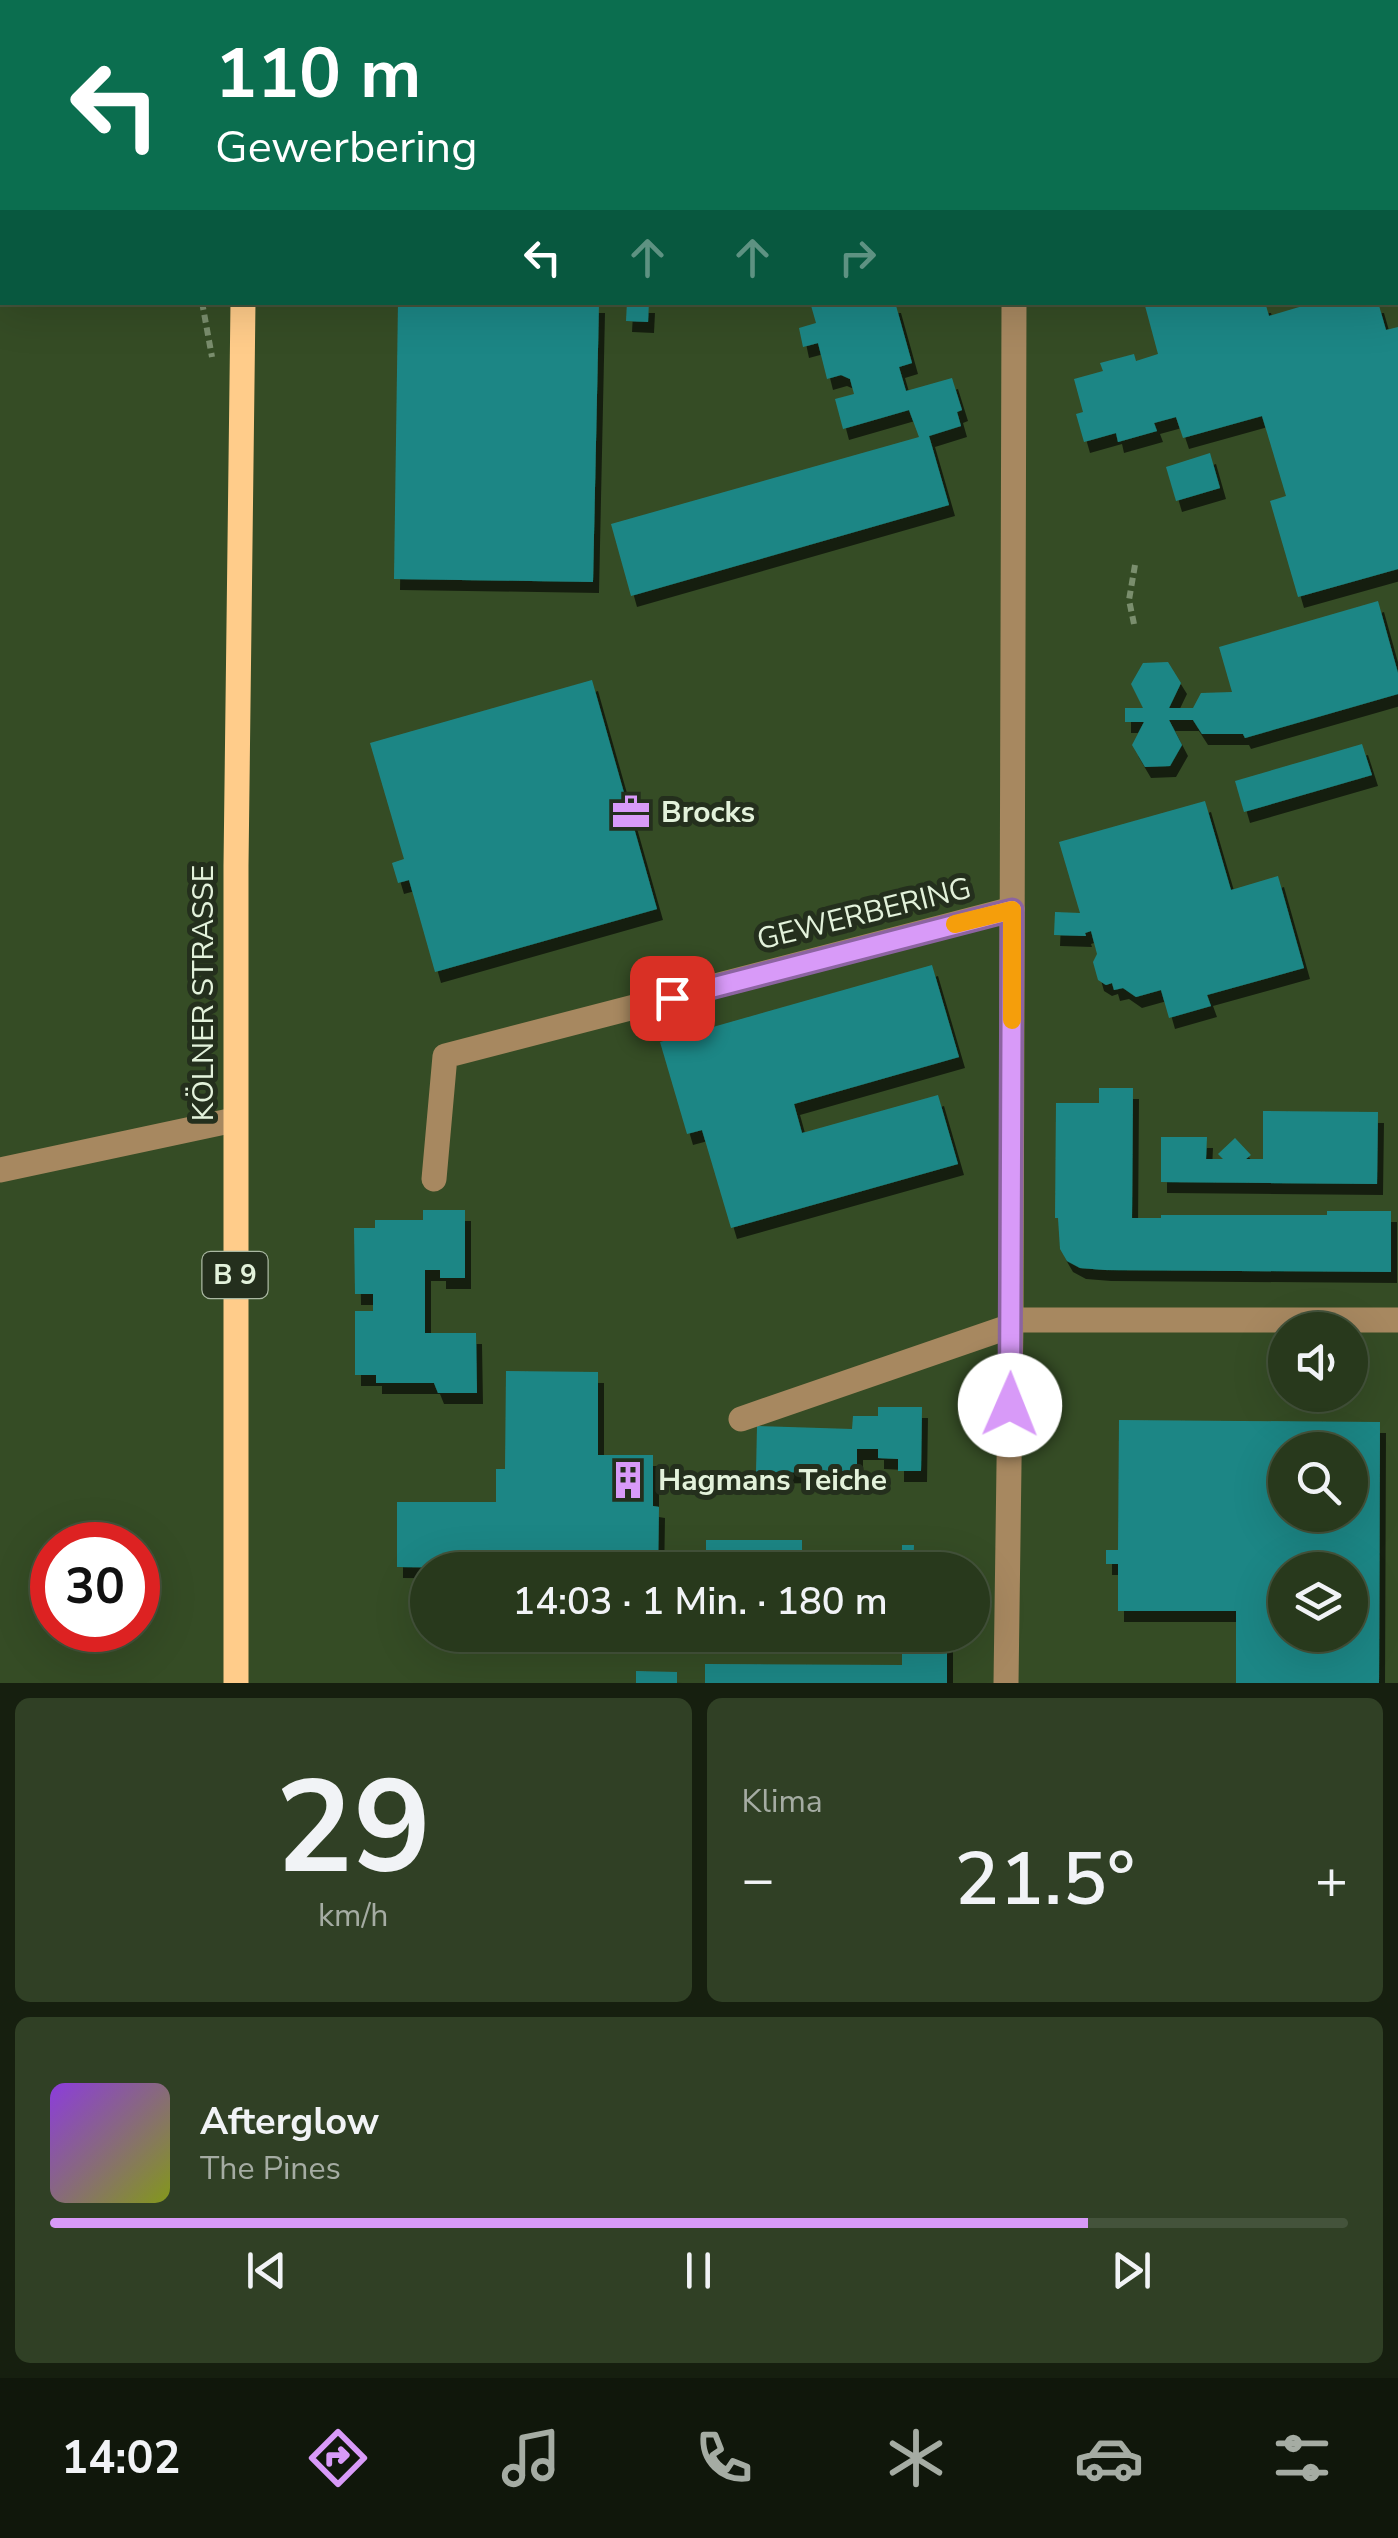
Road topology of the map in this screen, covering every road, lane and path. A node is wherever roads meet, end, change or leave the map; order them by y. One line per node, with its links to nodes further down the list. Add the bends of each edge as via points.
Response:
1 (243, 305): 6 (main road, KÖLNER STRASSE / B 9)
2 (1014, 305): 5 (street, GEWERBERING)
3 (1135, 565): 4 (path, via 1129,600)
4 (1134, 624)
5 (1012, 910): 8 (street, GEWERBERING, via 445,1056); 10 (street, GEWERBERING)
6 (234, 1120): 7 (street); 12 (main road, KÖLNER STRASSE / B 9)
7 (0, 1170)
8 (434, 1179)
9 (1398, 1320): 10 (street)
10 (1011, 1323): 11 (street); 13 (street, GEWERBERING)
11 (741, 1419)
12 (236, 1683)
13 (1006, 1683)

